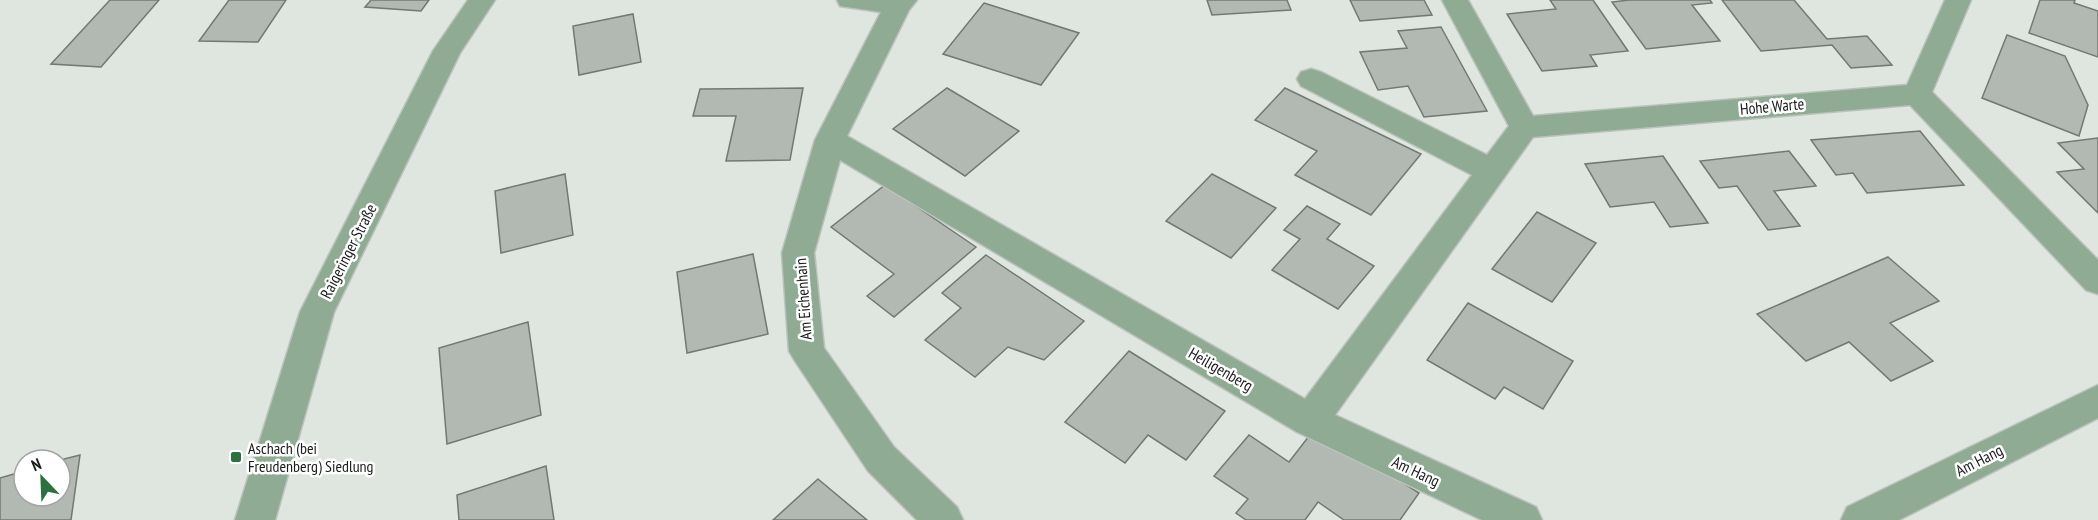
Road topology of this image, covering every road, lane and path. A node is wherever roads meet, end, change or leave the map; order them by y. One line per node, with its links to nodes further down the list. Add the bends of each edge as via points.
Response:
1 (482, 0): 14 (street, Raigeringer Straße, via 447,51 317,312)
2 (850, 0): 5 (street)
3 (1455, 0): 8 (street)
4 (1958, 0): 7 (street)
5 (901, 2): 9 (street)
6 (1311, 79): 10 (street)
7 (1917, 94): 8 (street, Hohe Warte); 11 (street)
8 (1524, 127): 10 (street)
9 (830, 141): 13 (street, Heiligenberg); 15 (street, Am Eichenhain, via 798,253 807,351 881,459)
10 (1493, 172): 13 (street)
11 (2098, 280)
12 (2098, 400): 17 (street, Am Hang)
13 (1310, 421): 16 (street, Am Hang)
14 (255, 520)
15 (943, 520)
16 (1522, 520)
17 (1860, 520)

